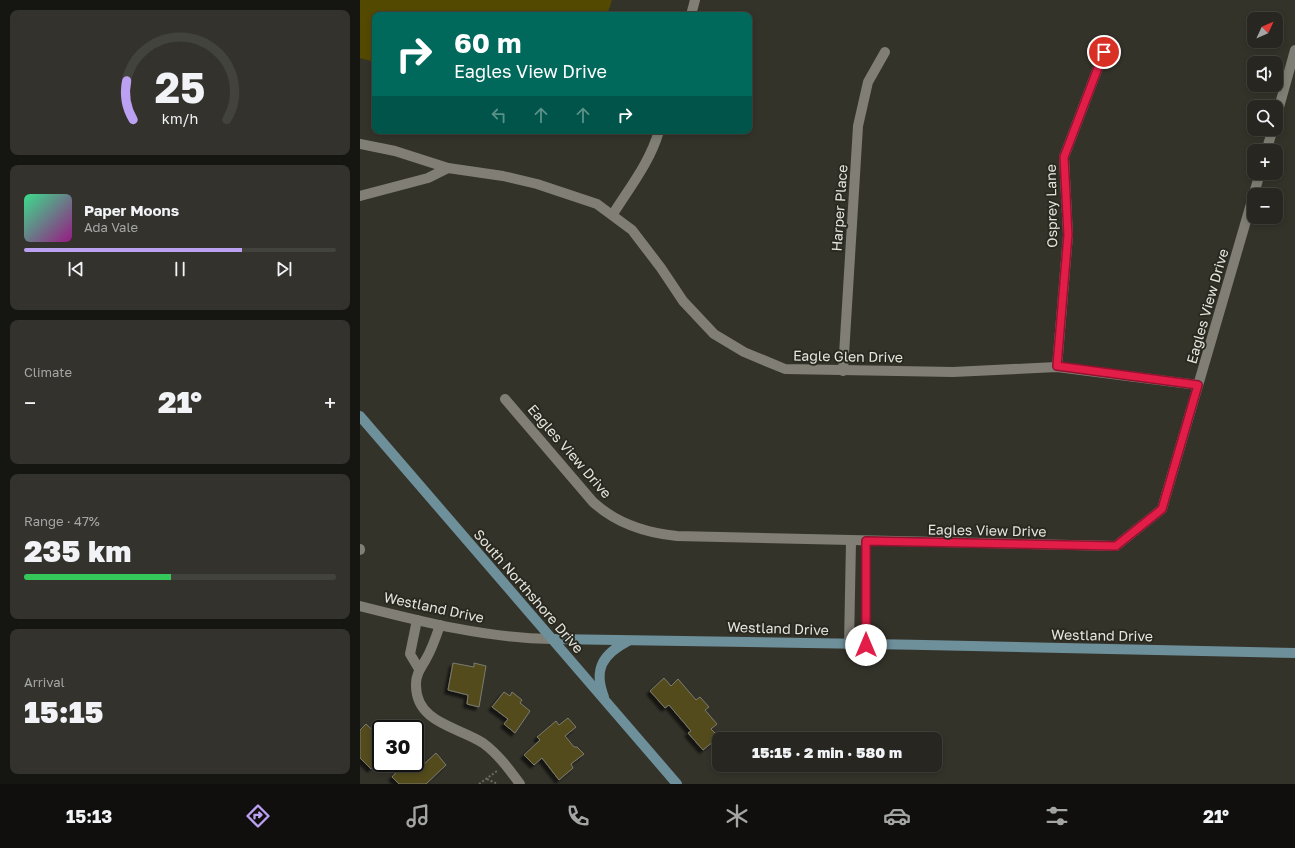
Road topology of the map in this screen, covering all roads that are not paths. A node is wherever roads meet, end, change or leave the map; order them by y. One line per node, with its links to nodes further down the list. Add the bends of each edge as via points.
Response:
1 (695, 0): 2 (street)
2 (692, 12)
3 (1295, 50): 6 (street)
4 (885, 52): 14 (street, Harper Place, via 868,82 858,126)
5 (1104, 52): 13 (street, Osprey Lane, via 1064,157 1068,235)
6 (1281, 100)
7 (658, 134): 12 (street, via 645,165)
8 (360, 144): 9 (street, Eagle Glen Drive, via 395,151)
9 (448, 168): 11 (street, via 422,180); 12 (street, Eagle Glen Drive, via 537,184 598,204)
10 (1258, 180): 15 (street, Eagles View Drive)
11 (360, 196)
12 (613, 214): 14 (street, Eagle Glen Drive, via 632,230 683,301 714,334 750,355 785,369)
13 (1057, 366): 14 (street, Eagle Glen Drive, via 953,372); 15 (street, Eagle Glen Drive)
14 (843, 371)
15 (1198, 385): 19 (street, Eagles View Drive, via 1162,509 1116,546)
16 (505, 399): 18 (street, Eagles View Drive, via 593,502 610,515 642,530 677,536)
17 (360, 416): 23 (main road, South Northshore Drive)
18 (851, 541): 19 (street, Eagles View Drive); 25 (street)
19 (866, 541): 26 (street)
20 (360, 606): 21 (street, Westland Drive)
21 (417, 620): 22 (street, Westland Drive); 28 (street, via 410,654)
22 (440, 625): 23 (street, Westland Drive, via 466,631 526,638); 28 (street)
23 (552, 638): 24 (main road, Westland Drive); 29 (main road, South Northshore Drive)
24 (630, 640): 25 (main road, Westland Drive); 29 (main road, via 612,651 600,667 600,680)
25 (849, 645): 26 (main road, Westland Drive)
26 (866, 645): 27 (main road, Westland Drive)
27 (1295, 654)
28 (419, 669): 30 (street, via 416,685 421,706 443,725 482,742 506,765)
29 (606, 703): 31 (main road, South Northshore Drive)
30 (520, 784)
31 (678, 784)

